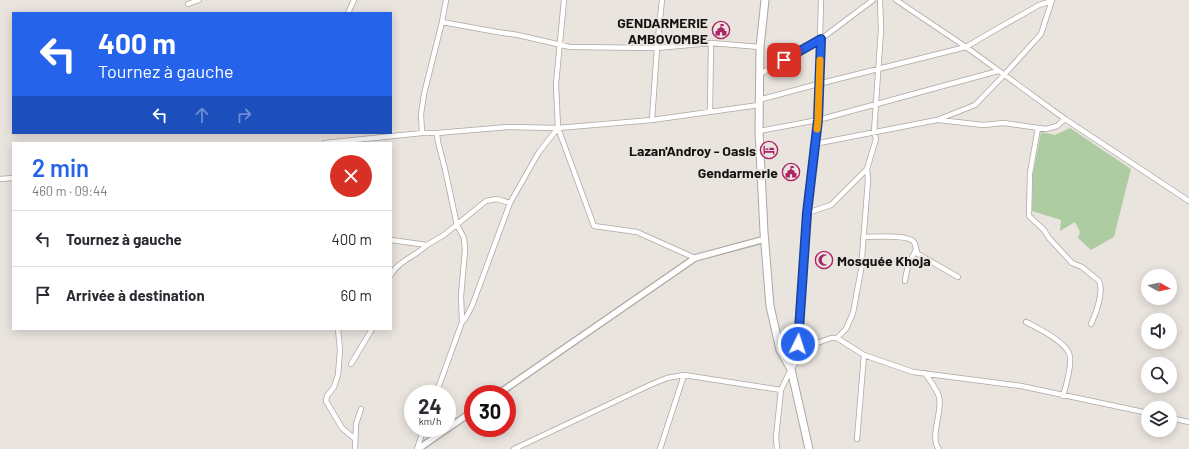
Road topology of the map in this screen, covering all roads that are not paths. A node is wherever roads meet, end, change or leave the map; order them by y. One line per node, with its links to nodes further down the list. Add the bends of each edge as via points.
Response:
1 (199, 0): 12 (street)
2 (354, 0): 13 (street)
3 (446, 0): 14 (street)
4 (564, 0): 17 (street)
5 (662, 0): 20 (street)
6 (765, 0): 18 (main road)
7 (822, 0): 15 (street)
8 (873, 0): 15 (street)
9 (880, 0): 21 (street)
10 (896, 0): 19 (street)
11 (1052, 1): 19 (street, via 1039,5); 24 (street, via 1041,34)
12 (188, 4)
13 (348, 12)
14 (442, 22): 17 (street); 37 (street, via 424,94)
15 (821, 39): 23 (street); 25 (street)
16 (710, 43): 18 (street); 20 (street); 28 (street)
17 (560, 45): 20 (street); 33 (street, via 556,84)
18 (760, 47): 23 (main road)
19 (966, 47): 21 (street); 22 (street)
20 (657, 48): 30 (street)
21 (878, 70): 25 (street); 27 (street)
22 (998, 71): 24 (street); 27 (street)
23 (760, 74): 26 (main road)
24 (1004, 75): 29 (street); 32 (street, via 975,105)
25 (818, 84): 26 (street); 31 (street)
26 (758, 103): 28 (street); 35 (main road)
27 (876, 104): 31 (street); 36 (street)
28 (710, 112): 30 (street)
29 (1065, 119): 34 (street, via 1057,126); 44 (street)
30 (652, 120): 33 (street)
31 (818, 120): 35 (street); 40 (street)
32 (937, 120): 34 (street, via 983,125 1004,123); 36 (street)
33 (558, 128): 38 (street, via 508,127); 45 (street, via 540,152); 53 (street, via 594,226 637,232)
34 (1038, 128): 59 (street, via 1030,173 1029,216 1072,263 1082,267 1101,284)
35 (759, 131): 49 (main road)
36 (874, 132): 40 (street); 41 (street, via 876,139)
37 (422, 133): 38 (street); 39 (street)
38 (437, 133): 47 (street)
39 (335, 142)
40 (814, 144): 46 (street)
41 (867, 169): 46 (street, via 831,205); 48 (street)
42 (12, 178): 43 (street)
43 (0, 179)
44 (1189, 201)
45 (510, 203): 47 (street, via 497,199 486,201); 57 (street, via 472,306)
46 (807, 213): 64 (street, via 798,344)
47 (457, 225): 51 (street); 57 (street, via 464,238 465,250 461,296)
48 (863, 237): 52 (street, via 910,239 915,242); 62 (street, via 861,270 853,313 846,329)
49 (765, 239): 53 (street); 66 (main road, via 770,306 780,350)
50 (392, 240): 51 (street)
51 (427, 245): 54 (street, via 422,251 394,268)
52 (916, 250): 55 (street, via 924,258); 56 (street, via 905,272)
53 (695, 258): 70 (street)
54 (392, 273)
55 (958, 277)
56 (904, 281)
57 (462, 322): 69 (street)
58 (1026, 322): 72 (street, via 1062,344 1069,353 1070,361)
59 (1091, 324)
60 (338, 330): 79 (street, via 338,375 334,387 326,396 326,401 342,428)
61 (371, 330): 65 (street)
62 (837, 338): 63 (street); 64 (street, via 809,346)
63 (864, 355): 67 (street, via 913,372); 80 (street)
64 (801, 356): 66 (street)
65 (351, 364)
66 (791, 370): 71 (street); 86 (main road)
67 (925, 373): 72 (street, via 1021,386); 87 (street, via 940,399 935,441)
68 (684, 375): 71 (street); 83 (street, via 666,378); 84 (street)
69 (439, 385)
70 (511, 385)
71 (781, 390): 85 (street)
72 (1063, 396): 74 (street)
73 (361, 409): 79 (street)
74 (1141, 412)
75 (464, 417): 82 (street)
76 (1177, 419): 77 (street)
77 (1189, 422)
78 (421, 437): 82 (street)
79 (355, 439): 81 (street)
80 (857, 439)
81 (355, 449)
82 (418, 449)
83 (514, 449)
84 (660, 449)
85 (777, 449)
86 (809, 449)
87 (939, 449)

